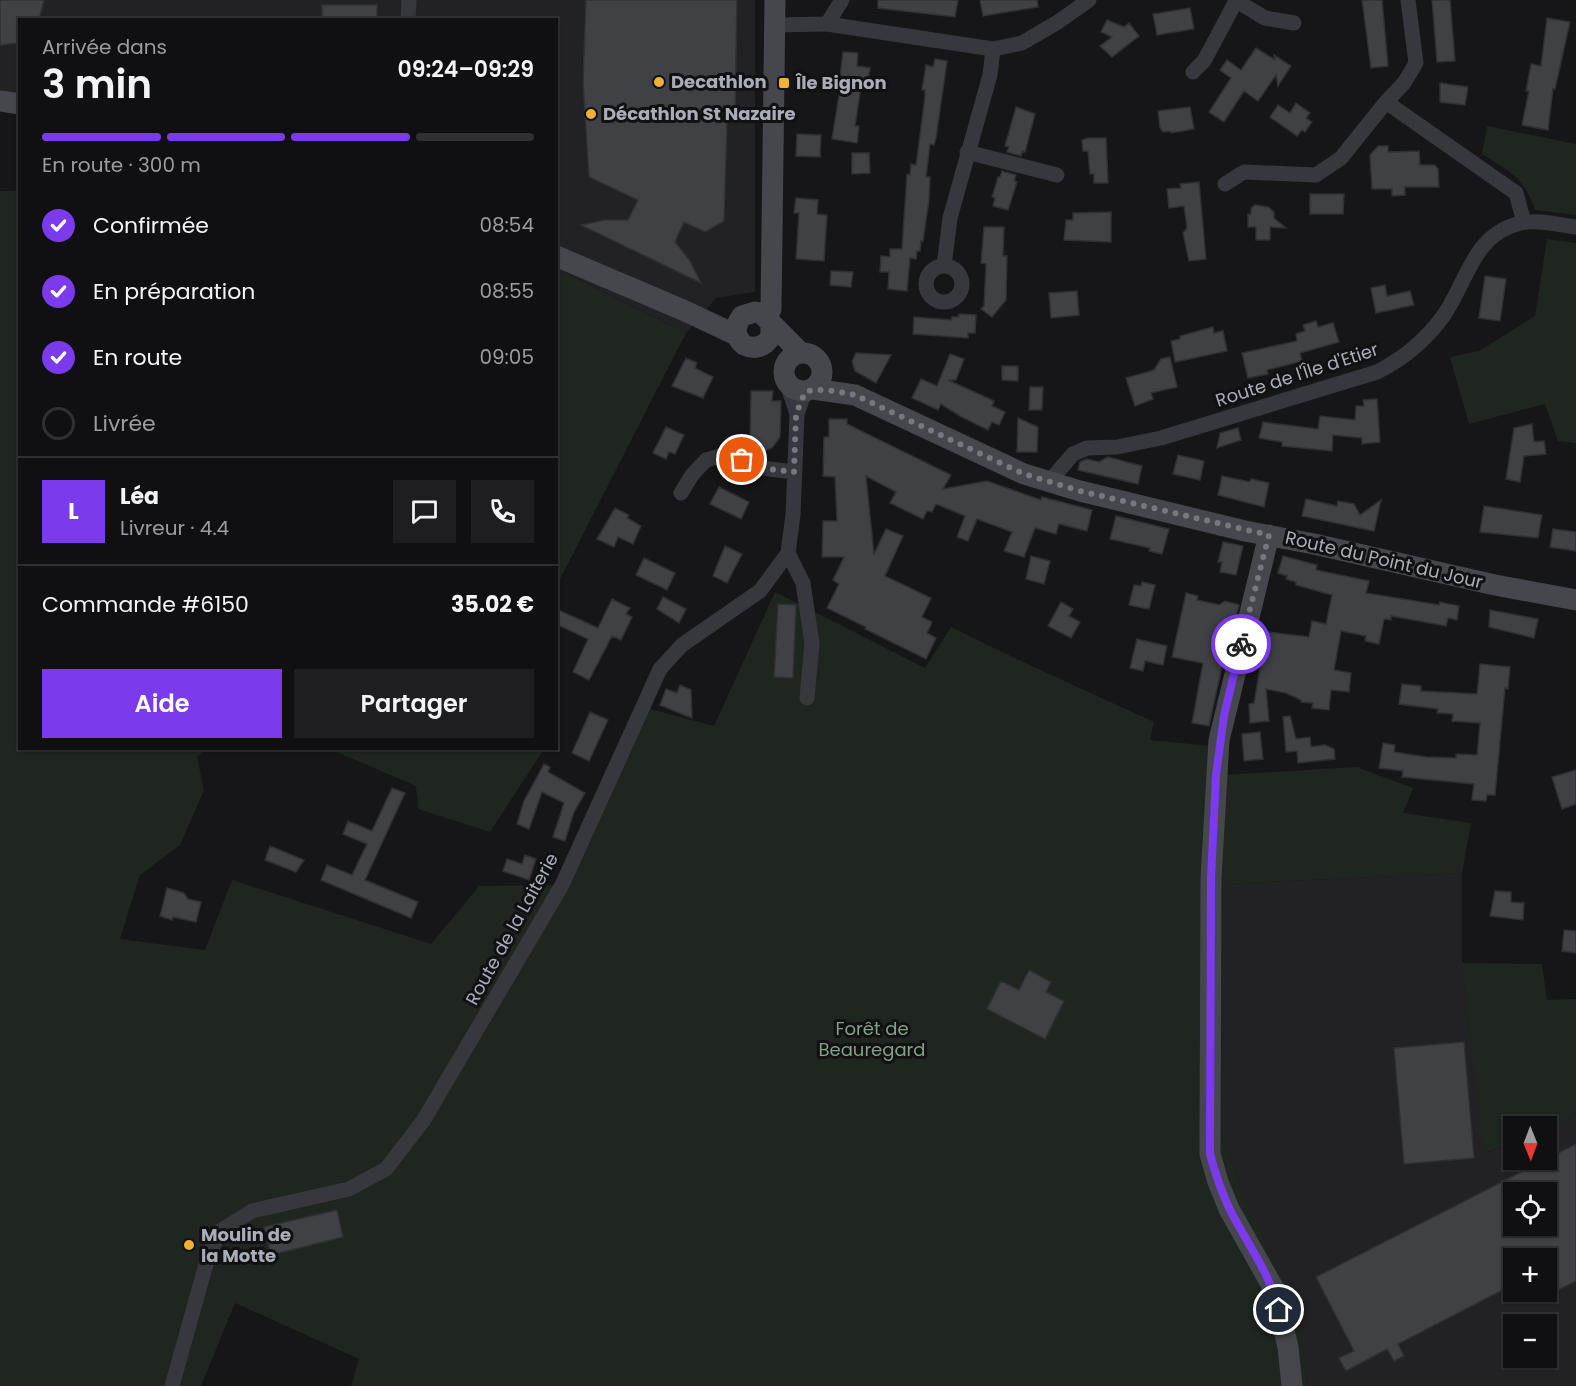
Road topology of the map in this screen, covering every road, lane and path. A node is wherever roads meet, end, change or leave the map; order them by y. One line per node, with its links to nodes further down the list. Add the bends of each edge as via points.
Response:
1 (408, 0): 7 (street)
2 (775, 0): 10 (main road)
3 (842, 0): 9 (street)
4 (1089, 0): 11 (street, via 1022,43)
5 (1235, 0): 8 (street, via 1265,18); 12 (street, via 1204,61)
6 (1408, 0): 14 (street, via 1416,63)
7 (408, 18)
8 (1293, 23)
9 (827, 24): 10 (street); 11 (street)
10 (774, 26): 23 (main road, via 770,289)
11 (993, 49): 16 (street, via 990,75)
12 (1193, 72)
13 (0, 101): 15 (main road)
14 (1386, 102): 18 (street, via 1341,158 1316,175 1244,172); 19 (street, via 1516,193)
15 (18, 104)
16 (967, 152): 17 (street); 22 (street, via 950,218)
17 (1057, 175)
18 (1225, 184)
19 (1524, 222): 20 (street, Route de l'Île d'Etier); 30 (street, Route de l'Île d'Etier, via 1508,226 1481,246 1444,314 1399,361 1360,378 1161,438 1117,447 1087,448 1073,454)
20 (1576, 227)
21 (558, 257): 23 (main road, via 683,310)
22 (944, 266)
23 (753, 321): 24 (main road, via 744,345); 24 (main road, via 771,336); 25 (main road, Route du Point du Jour)
24 (756, 348): 27 (main road)
25 (801, 353): 26 (main road, Route du Point du Jour, via 813,355); 27 (main road, via 788,360)
26 (821, 364): 27 (main road, via 822,378); 28 (main road, Route du Point du Jour)
27 (797, 385): 28 (main road, Route du Point du Jour); 29 (street, Route de la Laiterie)
28 (855, 395): 30 (main road, Route du Point du Jour, via 1024,474)
29 (794, 472): 31 (street, via 724,455 706,460); 33 (street, Route de la Laiterie)
30 (1052, 483): 32 (main road, Route du Point du Jour)
31 (681, 493)
32 (1269, 535): 34 (main road, Route du Point du Jour); 37 (main road, via 1219,740 1211,878 1210,1154 1230,1209 1275,1291)
33 (788, 553): 35 (street, via 803,583 812,643); 36 (street, Route de la Laiterie, via 760,591 682,645 660,669 562,885 423,1121 386,1169 348,1189 252,1211 220,1231 208,1257)
34 (1576, 600)
35 (807, 698)
36 (172, 1386)
37 (1292, 1386)

